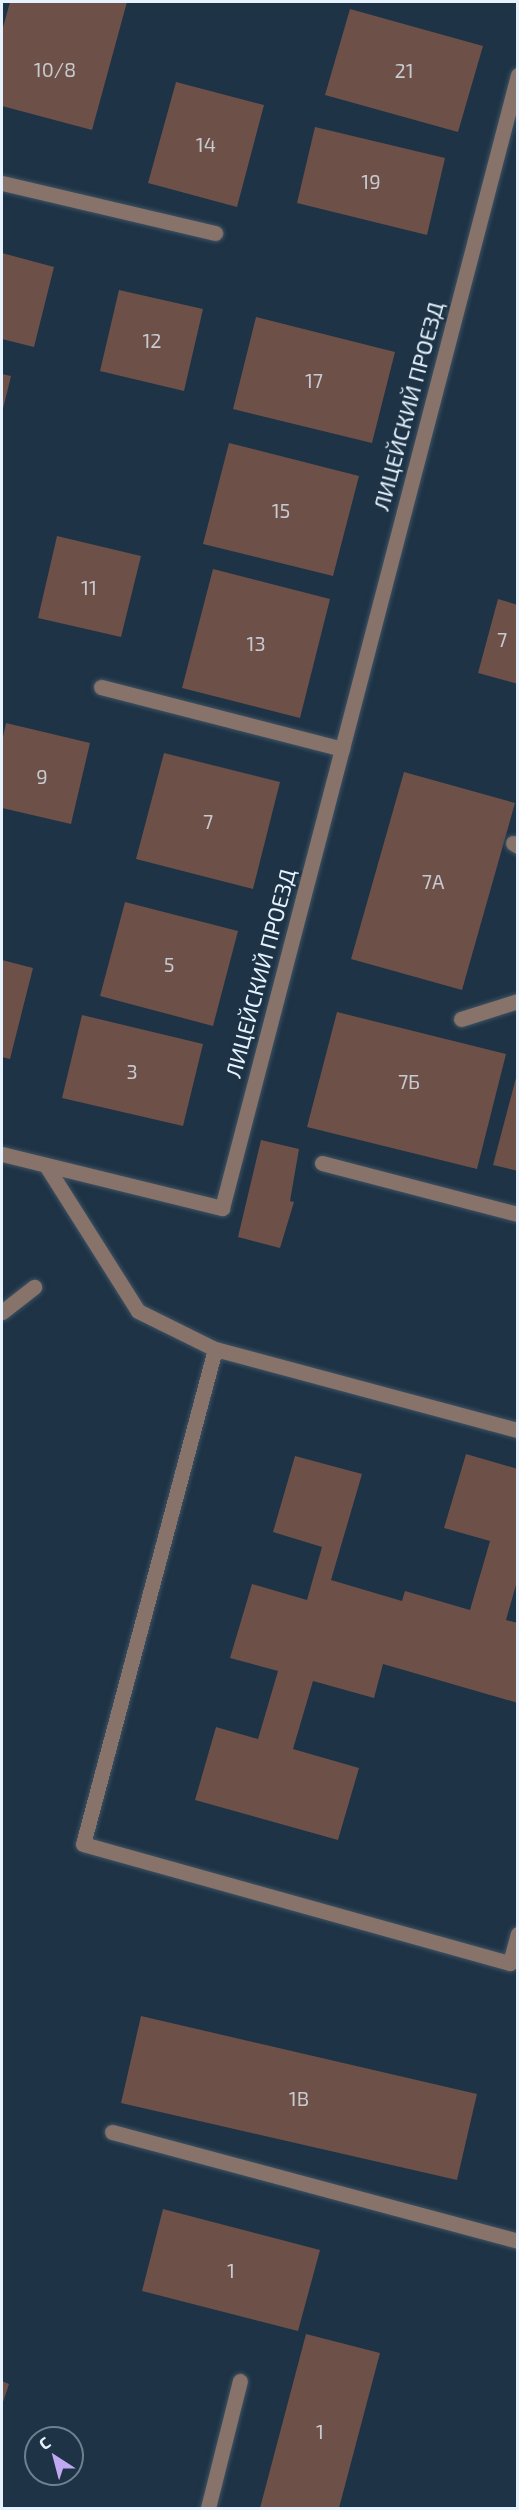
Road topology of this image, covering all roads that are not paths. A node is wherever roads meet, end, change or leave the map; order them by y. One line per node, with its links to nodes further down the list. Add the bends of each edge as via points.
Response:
1 (518, 75): 5 (street, ЛИЦЕЙСКИЙ ПРОЕЗД)
2 (2, 183): 3 (street)
3 (215, 233)
4 (101, 687): 5 (street)
5 (342, 749): 10 (street, ЛИЦЕЙСКИЙ ПРОЕЗД, via 222,1208)
6 (518, 1001): 7 (street)
7 (461, 1018)
8 (2, 1154): 10 (street)
9 (322, 1163): 11 (street)
10 (47, 1167): 14 (street, via 138,1311)
11 (518, 1214)
12 (34, 1287): 13 (street)
13 (2, 1312)
14 (215, 1349): 15 (street); 16 (street, via 83,1844 510,1963)
15 (518, 1430)
16 (518, 1934)
17 (112, 2132): 18 (street)
18 (518, 2241)
19 (240, 2381): 20 (street)
20 (208, 2508)

